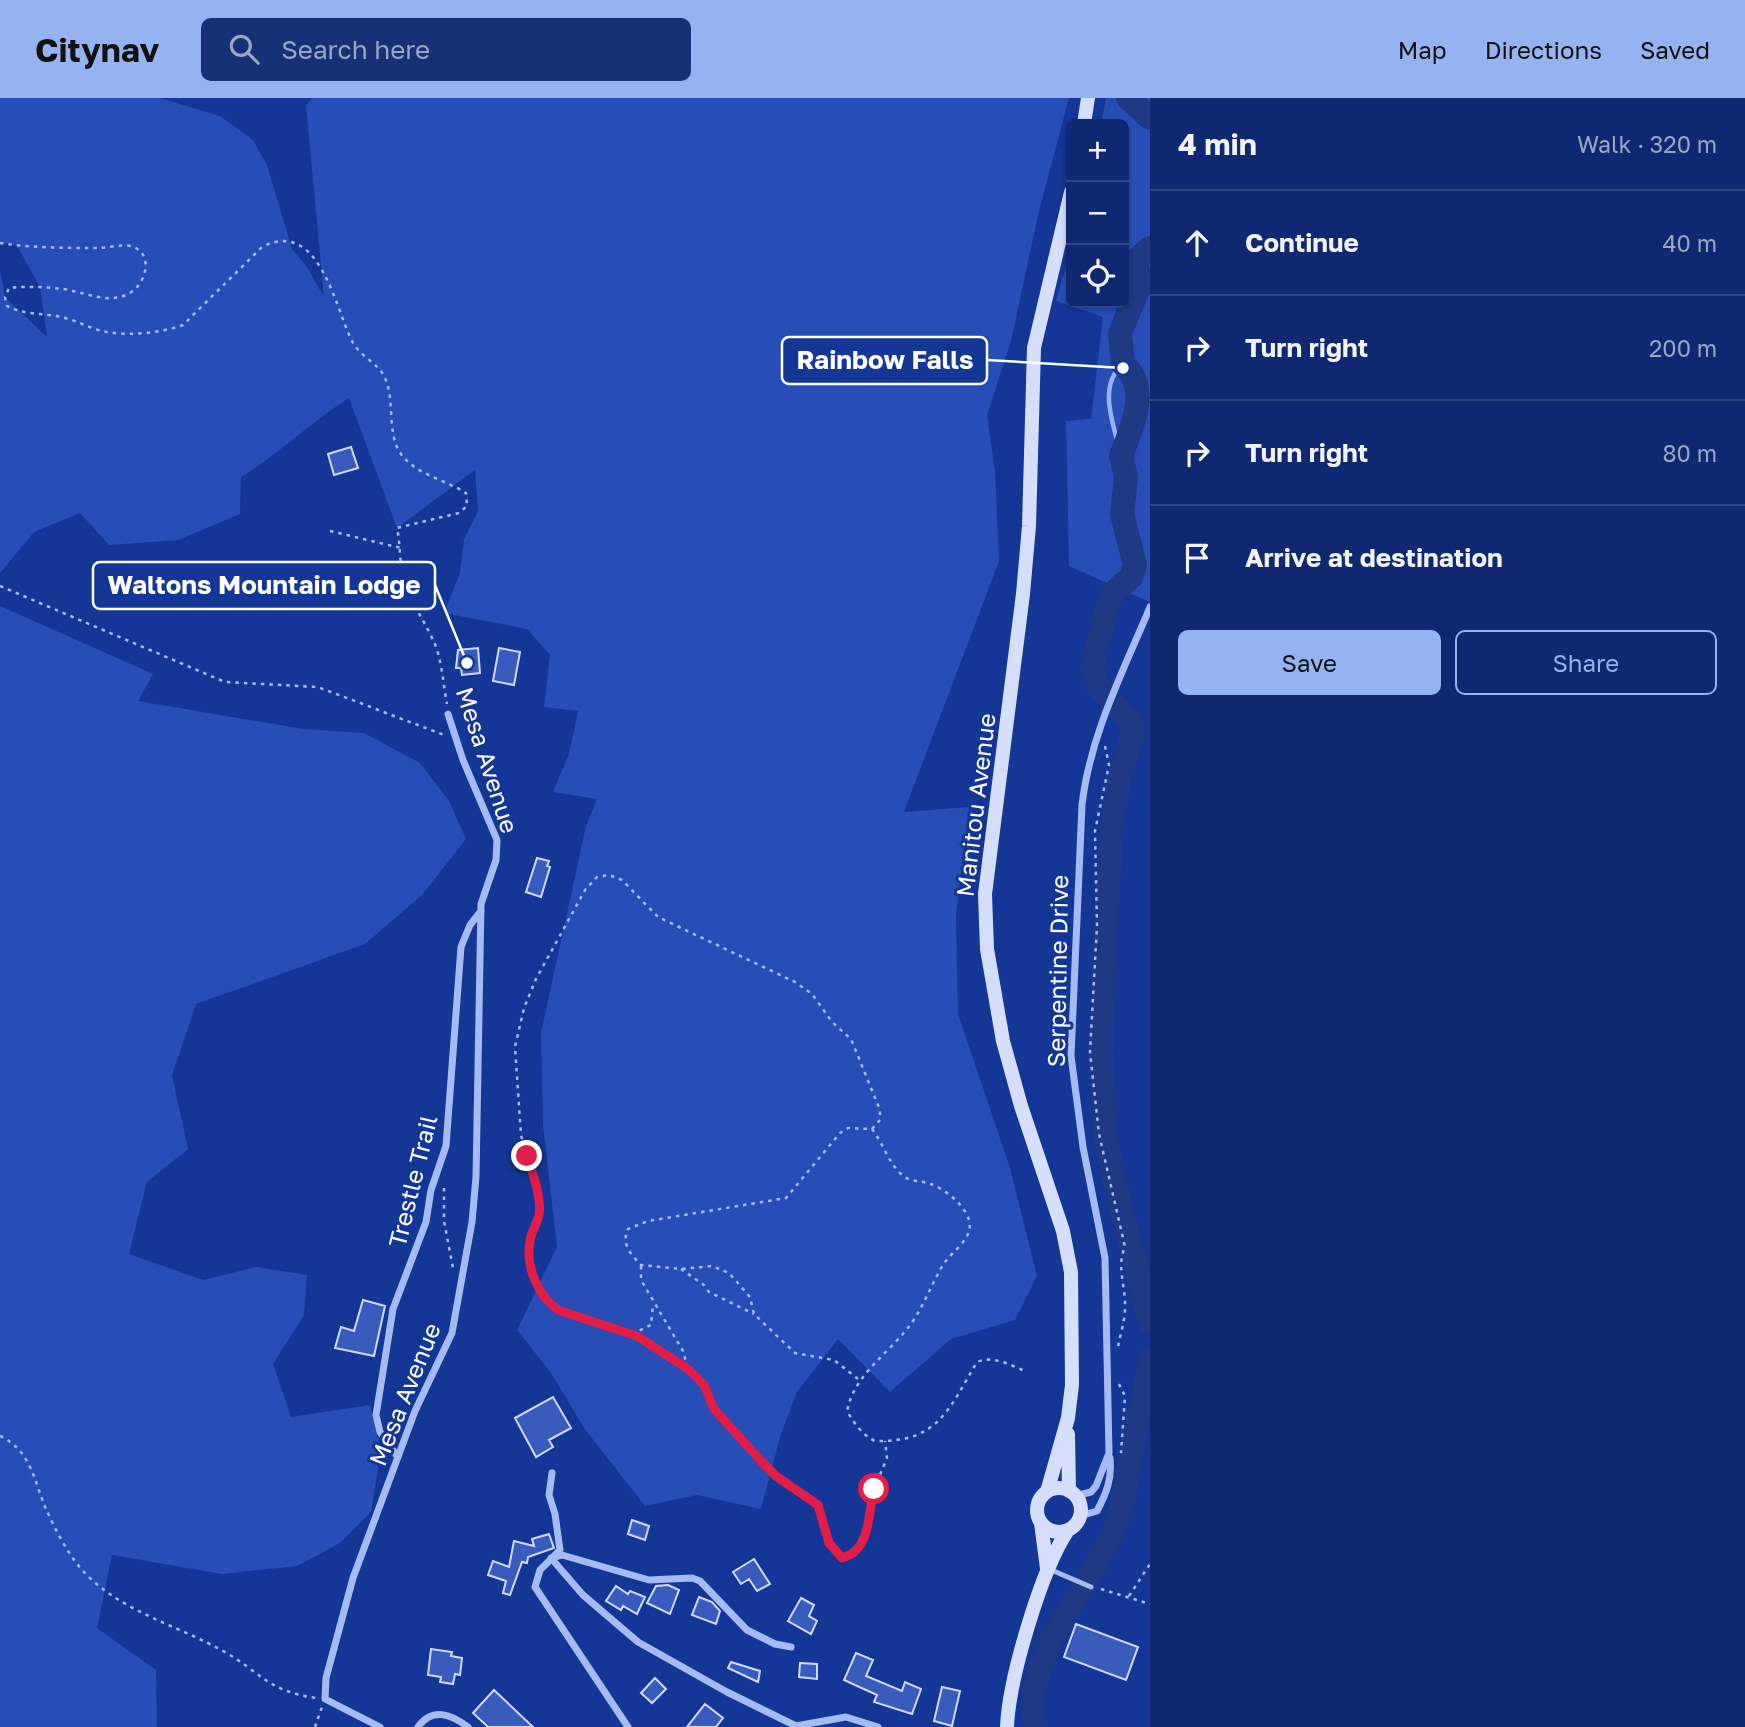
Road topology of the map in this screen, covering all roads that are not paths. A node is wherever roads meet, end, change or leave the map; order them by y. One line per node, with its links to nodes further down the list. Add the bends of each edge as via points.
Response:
1 (1088, 99): 2 (main road)
2 (1085, 119)
3 (1066, 213): 7 (main road, Manitou Avenue, via 1034,348 1024,580 987,865 985,922 1003,1041 1063,1231 1071,1272 1073,1358)
4 (1150, 607): 8 (street, Serpentine Drive, via 1086,769 1082,805 1071,1056 1105,1258)
5 (449, 714): 6 (street, Mesa Avenue, via 497,841)
6 (481, 911): 9 (street, Mesa Avenue, via 476,1177 461,1282 452,1333); 9 (street, Trestle Trail, via 461,947 446,1146 426,1222 393,1309 376,1415 380,1432)
7 (1068, 1418): 11 (main road, Manitou Avenue); 12 (main road, Manitou Avenue)
8 (1109, 1453): 12 (street, Serpentine Drive, via 1091,1492); 13 (street, via 1110,1485 1097,1511)
9 (397, 1457): 21 (street, Mesa Avenue, via 353,1578 326,1678 325,1699)
10 (552, 1473): 16 (street, via 549,1495 560,1550)
11 (1047, 1492): 12 (main road); 14 (main road, via 1038,1506)
12 (1072, 1493): 13 (main road, via 1080,1505)
13 (1080, 1516): 15 (main road)
14 (1041, 1523): 15 (main road, via 1052,1531); 17 (main road)
15 (1068, 1530): 17 (main road)
16 (551, 1558): 19 (street, via 562,1555 649,1580 692,1578 747,1630); 20 (street, via 583,1595 638,1642); 24 (street, via 535,1578 535,1587)
17 (1048, 1568): 18 (lane); 26 (main road, via 1013,1685)
18 (1091, 1587)
19 (791, 1647)
20 (797, 1726): 25 (street, via 846,1717)
21 (380, 1727)
22 (418, 1727): 23 (street, via 433,1714 445,1714)
23 (468, 1727)
24 (628, 1727)
25 (878, 1727)
26 (1007, 1727)

